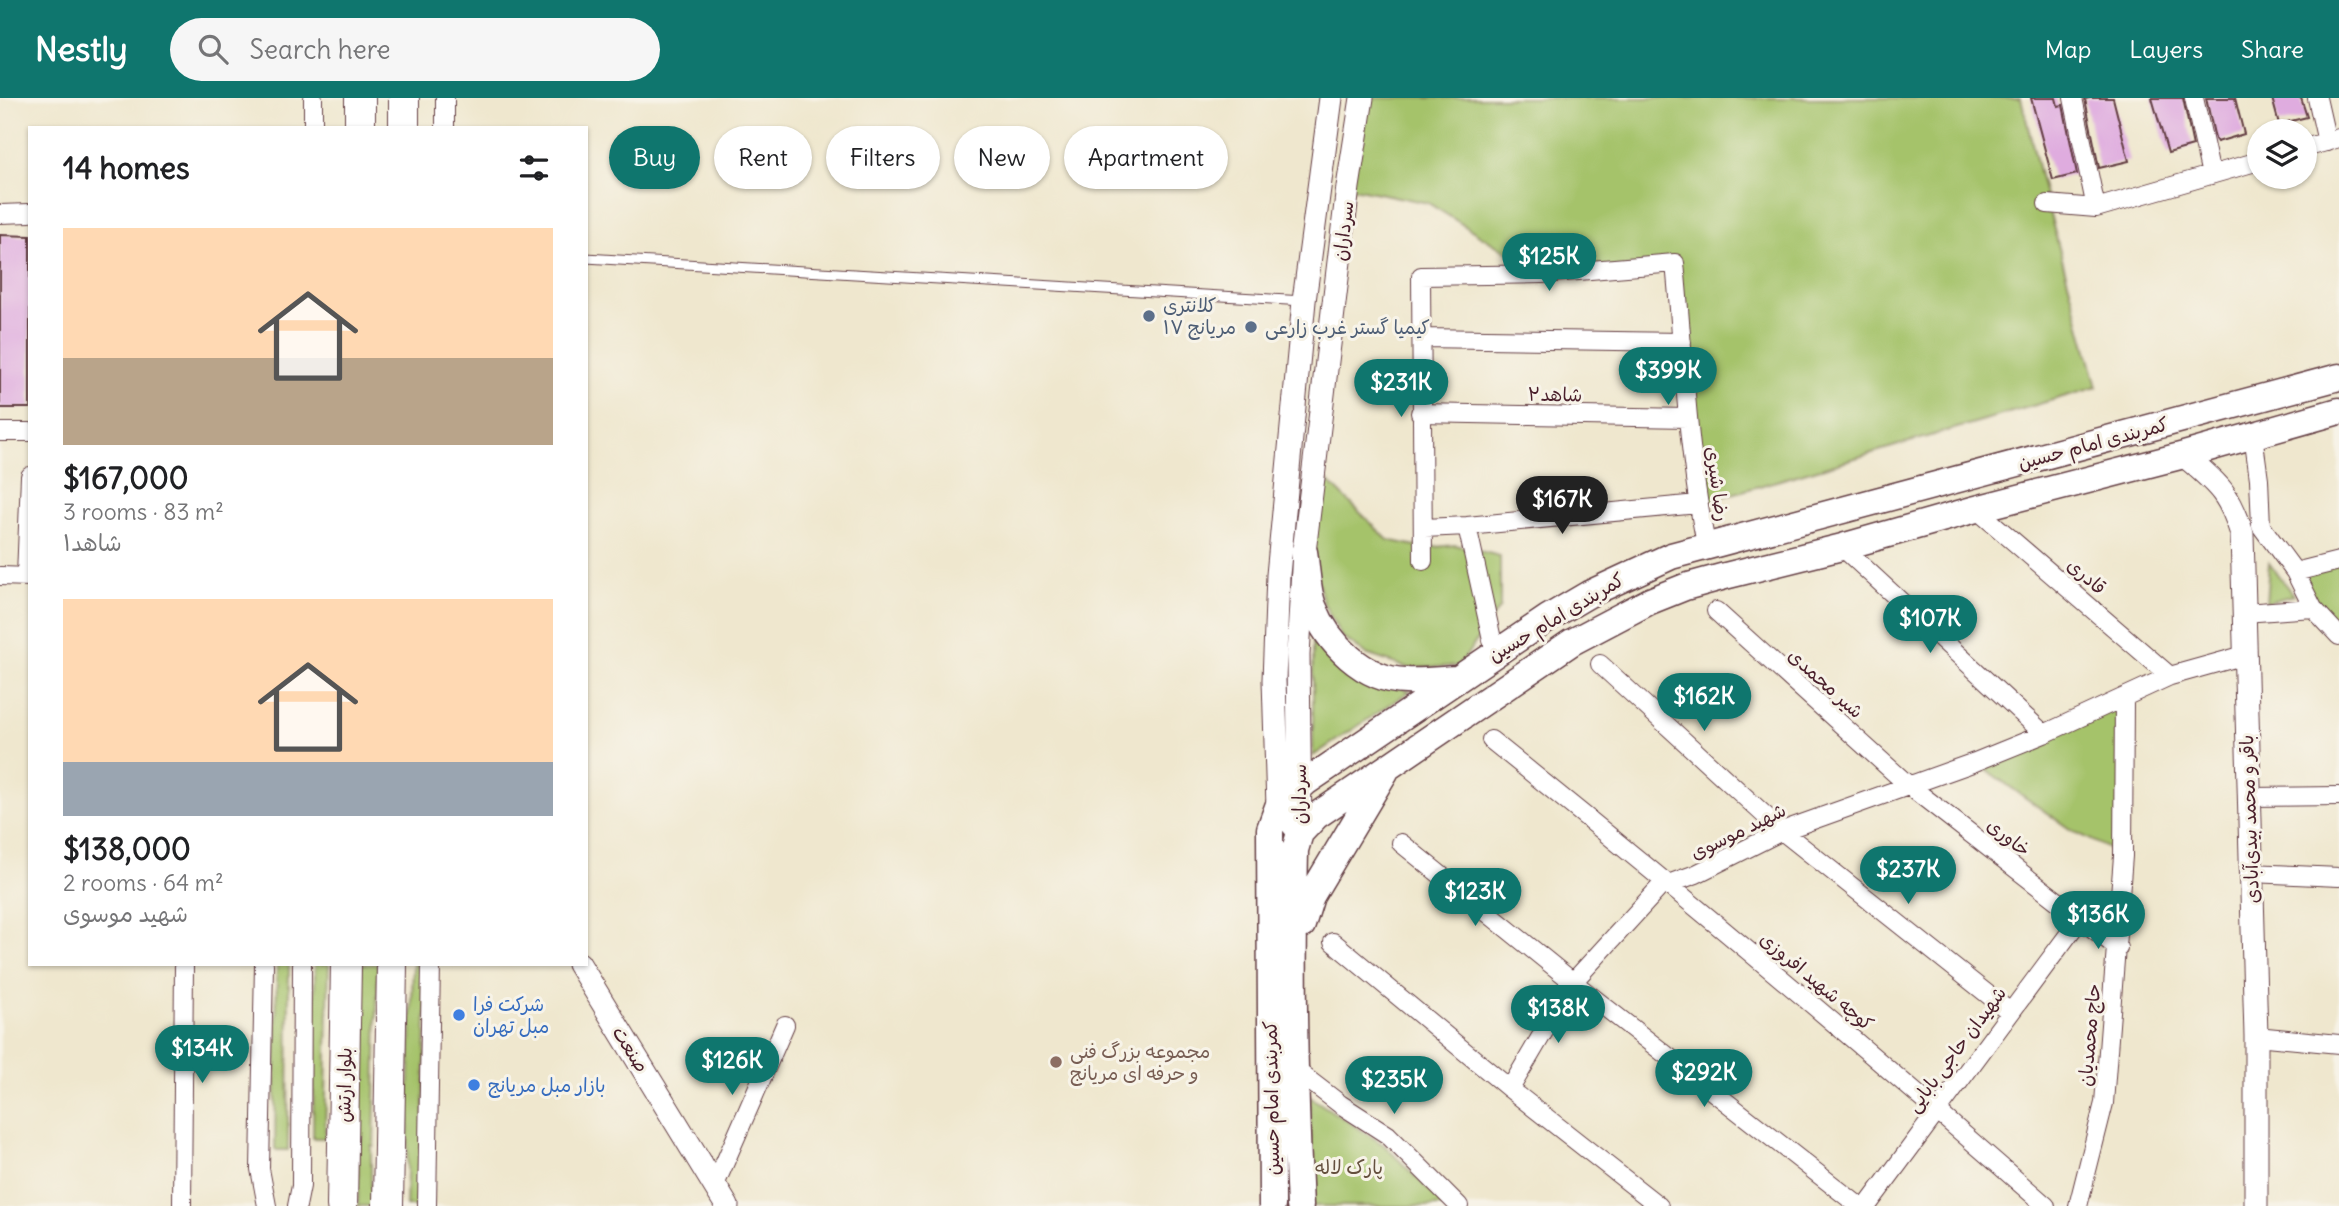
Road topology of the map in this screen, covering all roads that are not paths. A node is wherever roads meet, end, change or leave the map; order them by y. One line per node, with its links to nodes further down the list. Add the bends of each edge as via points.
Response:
1 (313, 98): 10 (street)
2 (404, 98): 12 (highway)
3 (445, 98): 13 (street)
4 (1331, 98): 22 (street, سرداران)
5 (1362, 98): 41 (street, سرداران)
6 (2073, 98): 18 (street)
7 (2194, 98): 16 (street)
8 (2316, 98): 14 (street)
9 (360, 109): 11 (street)
10 (313, 126)
11 (346, 126)
12 (404, 126)
13 (445, 126)
14 (2333, 140)
15 (2247, 164): 16 (street)
16 (2211, 175): 18 (street)
17 (2047, 204): 18 (street)
18 (2096, 208)
19 (28, 213): 20 (street)
20 (0, 214)
21 (588, 258): 22 (lane)
22 (1304, 301): 64 (street, سرداران, via 1278,575 1274,680)
23 (1422, 338): 24 (street); 24 (street, رضا شیری, via 1421,276 1542,274 1675,263); 28 (street)
24 (1682, 342): 29 (street, رضا شیری)
25 (2339, 377): 26 (main road, کمربندی امام حسین)
26 (2246, 402): 32 (main road); 39 (main road, کمربندی امام حسین)
27 (2339, 411): 32 (main road, کمربندی امام حسین)
28 (1420, 413): 29 (street, شاهد۲); 37 (street)
29 (1688, 418): 34 (street, رضا شیری)
30 (0, 432): 31 (street)
31 (28, 432)
32 (2253, 435): 33 (main road, کمربندی امام حسین); 38 (street, via 2262,506)
33 (2183, 455): 35 (main road, کمربندی امام حسین); 38 (street, باقر و محمد بیدی‌آبادی, via 2221,487)
34 (1698, 504): 36 (street); 39 (street, رضا شیری)
35 (1976, 509): 40 (main road, کمربندی امام حسین); 54 (street, قادری)
36 (1467, 526): 37 (street); 51 (street)
37 (1424, 528): 42 (street)
38 (2252, 530): 44 (street); 49 (street, باقر و محمد بیدی‌آبادی)
39 (1706, 544): 51 (main road, کمربندی امام حسین, via 1671,555 1589,594)
40 (1842, 547): 57 (street); 59 (main road, کمربندی امام حسین, via 1685,587 1650,601 1572,642)
41 (1304, 552): 55 (main road, via 1313,605 1341,651 1384,677); 61 (street, سرداران, via 1298,655)
42 (1423, 561)
43 (2339, 561): 44 (street)
44 (2295, 572): 47 (street)
45 (0, 576): 46 (street)
46 (28, 576)
47 (2312, 608): 49 (street); 50 (street)
48 (1716, 611): 60 (street, شیر محمدی)
49 (2244, 613): 52 (street, باقر و محمد بیدی‌آبادی)
50 (2339, 636)
51 (1495, 653): 55 (main road, کمربندی امام حسین)
52 (2245, 655): 54 (street, شهید موسوی); 63 (street, باقر و محمد بیدی‌آبادی)
53 (1600, 664): 65 (street)
54 (2170, 676): 56 (street, شهید موسوی)
55 (1455, 679): 61 (main road, کمربندی امام حسین)
56 (2124, 697): 57 (street, شهید موسوی); 73 (street, حاج محمدیان)
57 (2044, 734): 60 (street, شهید موسوی)
58 (1491, 740): 70 (street, کوچه شهید افروزی)
59 (1392, 762): 66 (main road, کمربندی امام حسین, via 1316,816); 74 (main road, via 1311,896)
60 (1908, 785): 65 (street, شهید موسوی); 71 (street, خاوری)
61 (1300, 787): 64 (main road, کمربندی امام حسین); 66 (street, سرداران)
62 (2339, 796): 63 (street)
63 (2249, 797): 68 (street, باقر و محمد بیدی‌آبادی)
64 (1278, 807): 66 (street, سرداران); 98 (main road, کمربندی امام حسین, via 1270,839)
65 (1782, 831): 70 (street, شهید موسوی); 83 (street)
66 (1300, 833): 74 (main road, کمربندی امام حسین, via 1295,850)
67 (1401, 843): 82 (street)
68 (2251, 873): 69 (street); 85 (street, باقر و محمد بیدی‌آبادی)
69 (2339, 877)
70 (1671, 885): 82 (street, شهید موسوی, via 1660,887); 89 (street, کوچه شهید افروزی)
71 (2080, 919): 73 (street, خاوری); 83 (street, شهیدان حاجی بابایی)
72 (1333, 942): 88 (street)
73 (2118, 948): 105 (street, حاج محمدیان, via 2104,1103)
74 (1292, 957): 87 (main road, کمربندی امام حسین)
75 (184, 966): 91 (street)
76 (264, 966): 92 (street, via 260,1169)
77 (302, 966): 93 (street, via 301,1186)
78 (346, 966): 94 (highway, بلوار ارتش)
79 (392, 966): 95 (highway)
80 (431, 966): 96 (street)
81 (580, 966): 90 (street, صنعت)
82 (1573, 982): 88 (street, شهید موسوی); 102 (street)
83 (2010, 1012): 89 (street, شهیدان حاجی بابایی)
84 (785, 1025): 90 (street)
85 (2256, 1036): 86 (street); 106 (street, باقر و محمد بیدی‌آبادی)
86 (2339, 1044)
87 (1293, 1068): 99 (main road, کمربندی امام حسین); 100 (street, via 1388,1135)
88 (1510, 1089): 101 (street)
89 (1936, 1110): 103 (street, شهیدان حاجی بابایی); 104 (street, کوچه شهید افروزی)
90 (715, 1185): 97 (street, صنعت)
91 (182, 1206)
92 (267, 1206)
93 (297, 1206)
94 (342, 1206)
95 (388, 1206)
96 (427, 1206)
97 (727, 1206)
98 (1272, 1206)
99 (1300, 1206)
100 (1459, 1206)
101 (1659, 1206)
102 (1859, 1206)
103 (1867, 1206)
104 (2046, 1206)
105 (2078, 1206)
106 (2256, 1206)

